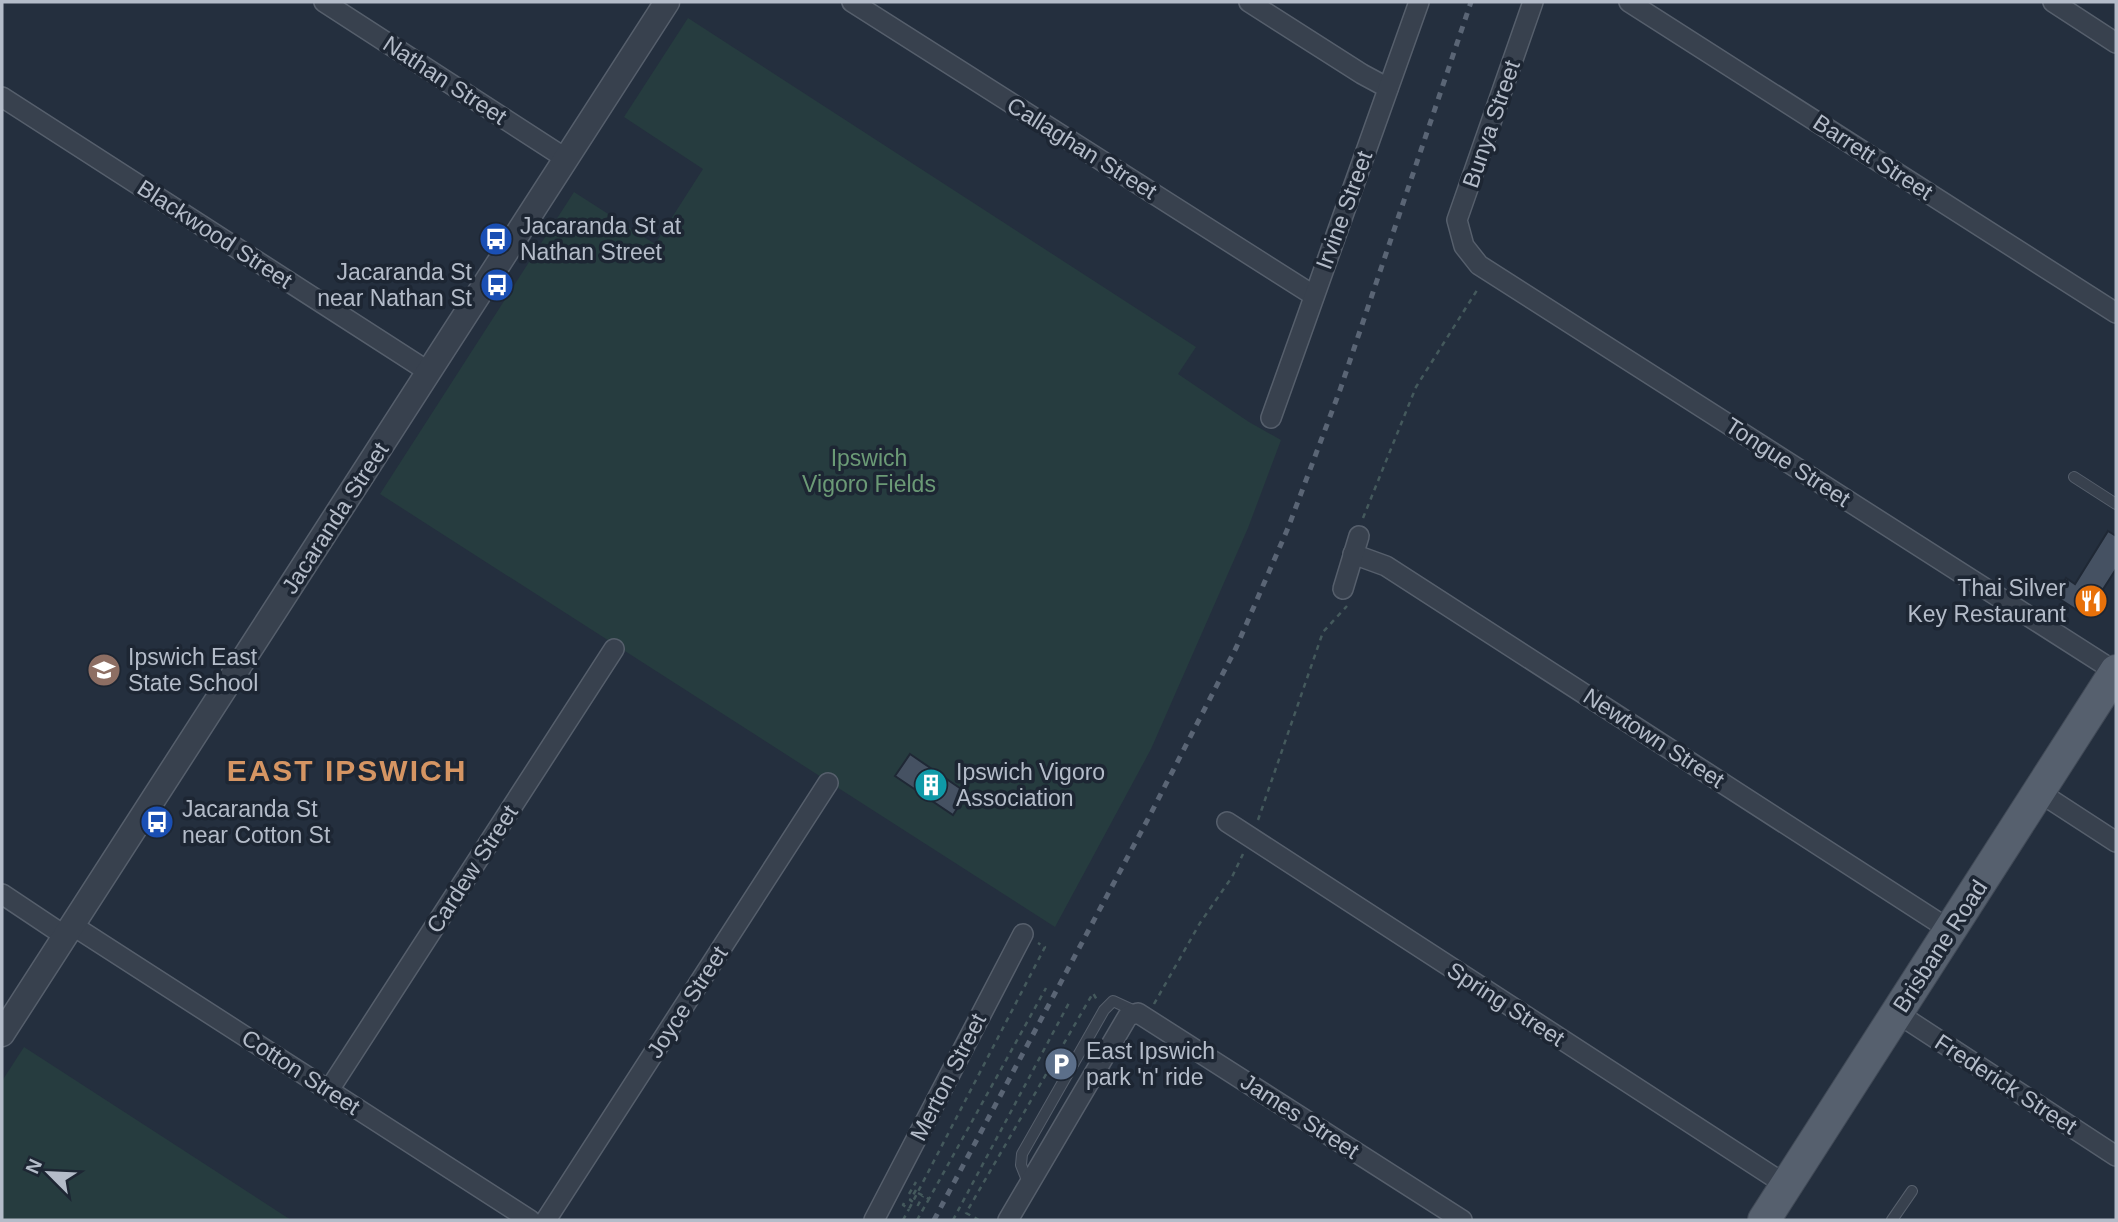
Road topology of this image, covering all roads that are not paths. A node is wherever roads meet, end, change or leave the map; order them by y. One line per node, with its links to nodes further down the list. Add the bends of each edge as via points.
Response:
1 (324, 2): 12 (street, Nathan Street)
2 (667, 2): 12 (street, Jacaranda Street)
3 (852, 2): 14 (street, Callaghan Street)
4 (1249, 2): 10 (street)
5 (1419, 2): 10 (street, Irvine Street)
6 (1533, 2): 13 (street, Bunya Street, via 1457,220)
7 (2053, 2): 9 (street)
8 (1636, 3): 15 (street, Barrett Street)
9 (2116, 43)
10 (1388, 88): 14 (street, Irvine Street)
11 (2, 97): 16 (street, Blackwood Street)
12 (565, 158): 16 (street, Jacaranda Street)
13 (1464, 246): 22 (street, Tongue Street, via 1479,265)
14 (1313, 295): 17 (street, Irvine Street)
15 (2116, 313)
16 (429, 372): 29 (street, Jacaranda Street)
17 (1271, 418)
18 (2074, 477): 19 (lane)
19 (2116, 504)
20 (1345, 597): 28 (street, Newtown Street, via 1358,538 1370,559)
21 (614, 649): 34 (street, Cardew Street)
22 (2116, 671): 24 (main road, Brisbane Road)
23 (828, 783): 40 (street, Joyce Street)
24 (2039, 792): 26 (street); 28 (main road, Brisbane Road)
25 (1227, 822): 37 (street, Spring Street)
26 (2116, 842)
27 (2, 894): 29 (street, Cotton Street)
28 (1950, 930): 32 (main road, Brisbane Road)
29 (68, 931): 33 (street, Jacaranda Street); 34 (street, Cotton Street)
30 (1023, 934): 41 (street, Merton Street)
31 (1146, 1008): 36 (street, via 1128,1016); 36 (lane, via 1113,1001 1104,1010 1022,1154); 43 (street, James Street)
32 (1897, 1013): 35 (street, Frederick Street); 37 (main road, Brisbane Road)
33 (2, 1034)
34 (329, 1090): 39 (street, Cotton Street)
35 (2116, 1156)
36 (1029, 1185): 42 (street)
37 (1786, 1185): 44 (main road, Brisbane Road)
38 (1912, 1191): 45 (lane)
39 (530, 1220)
40 (546, 1220)
41 (874, 1220)
42 (1008, 1220)
43 (1462, 1220)
44 (1763, 1220)
45 (1892, 1220)

